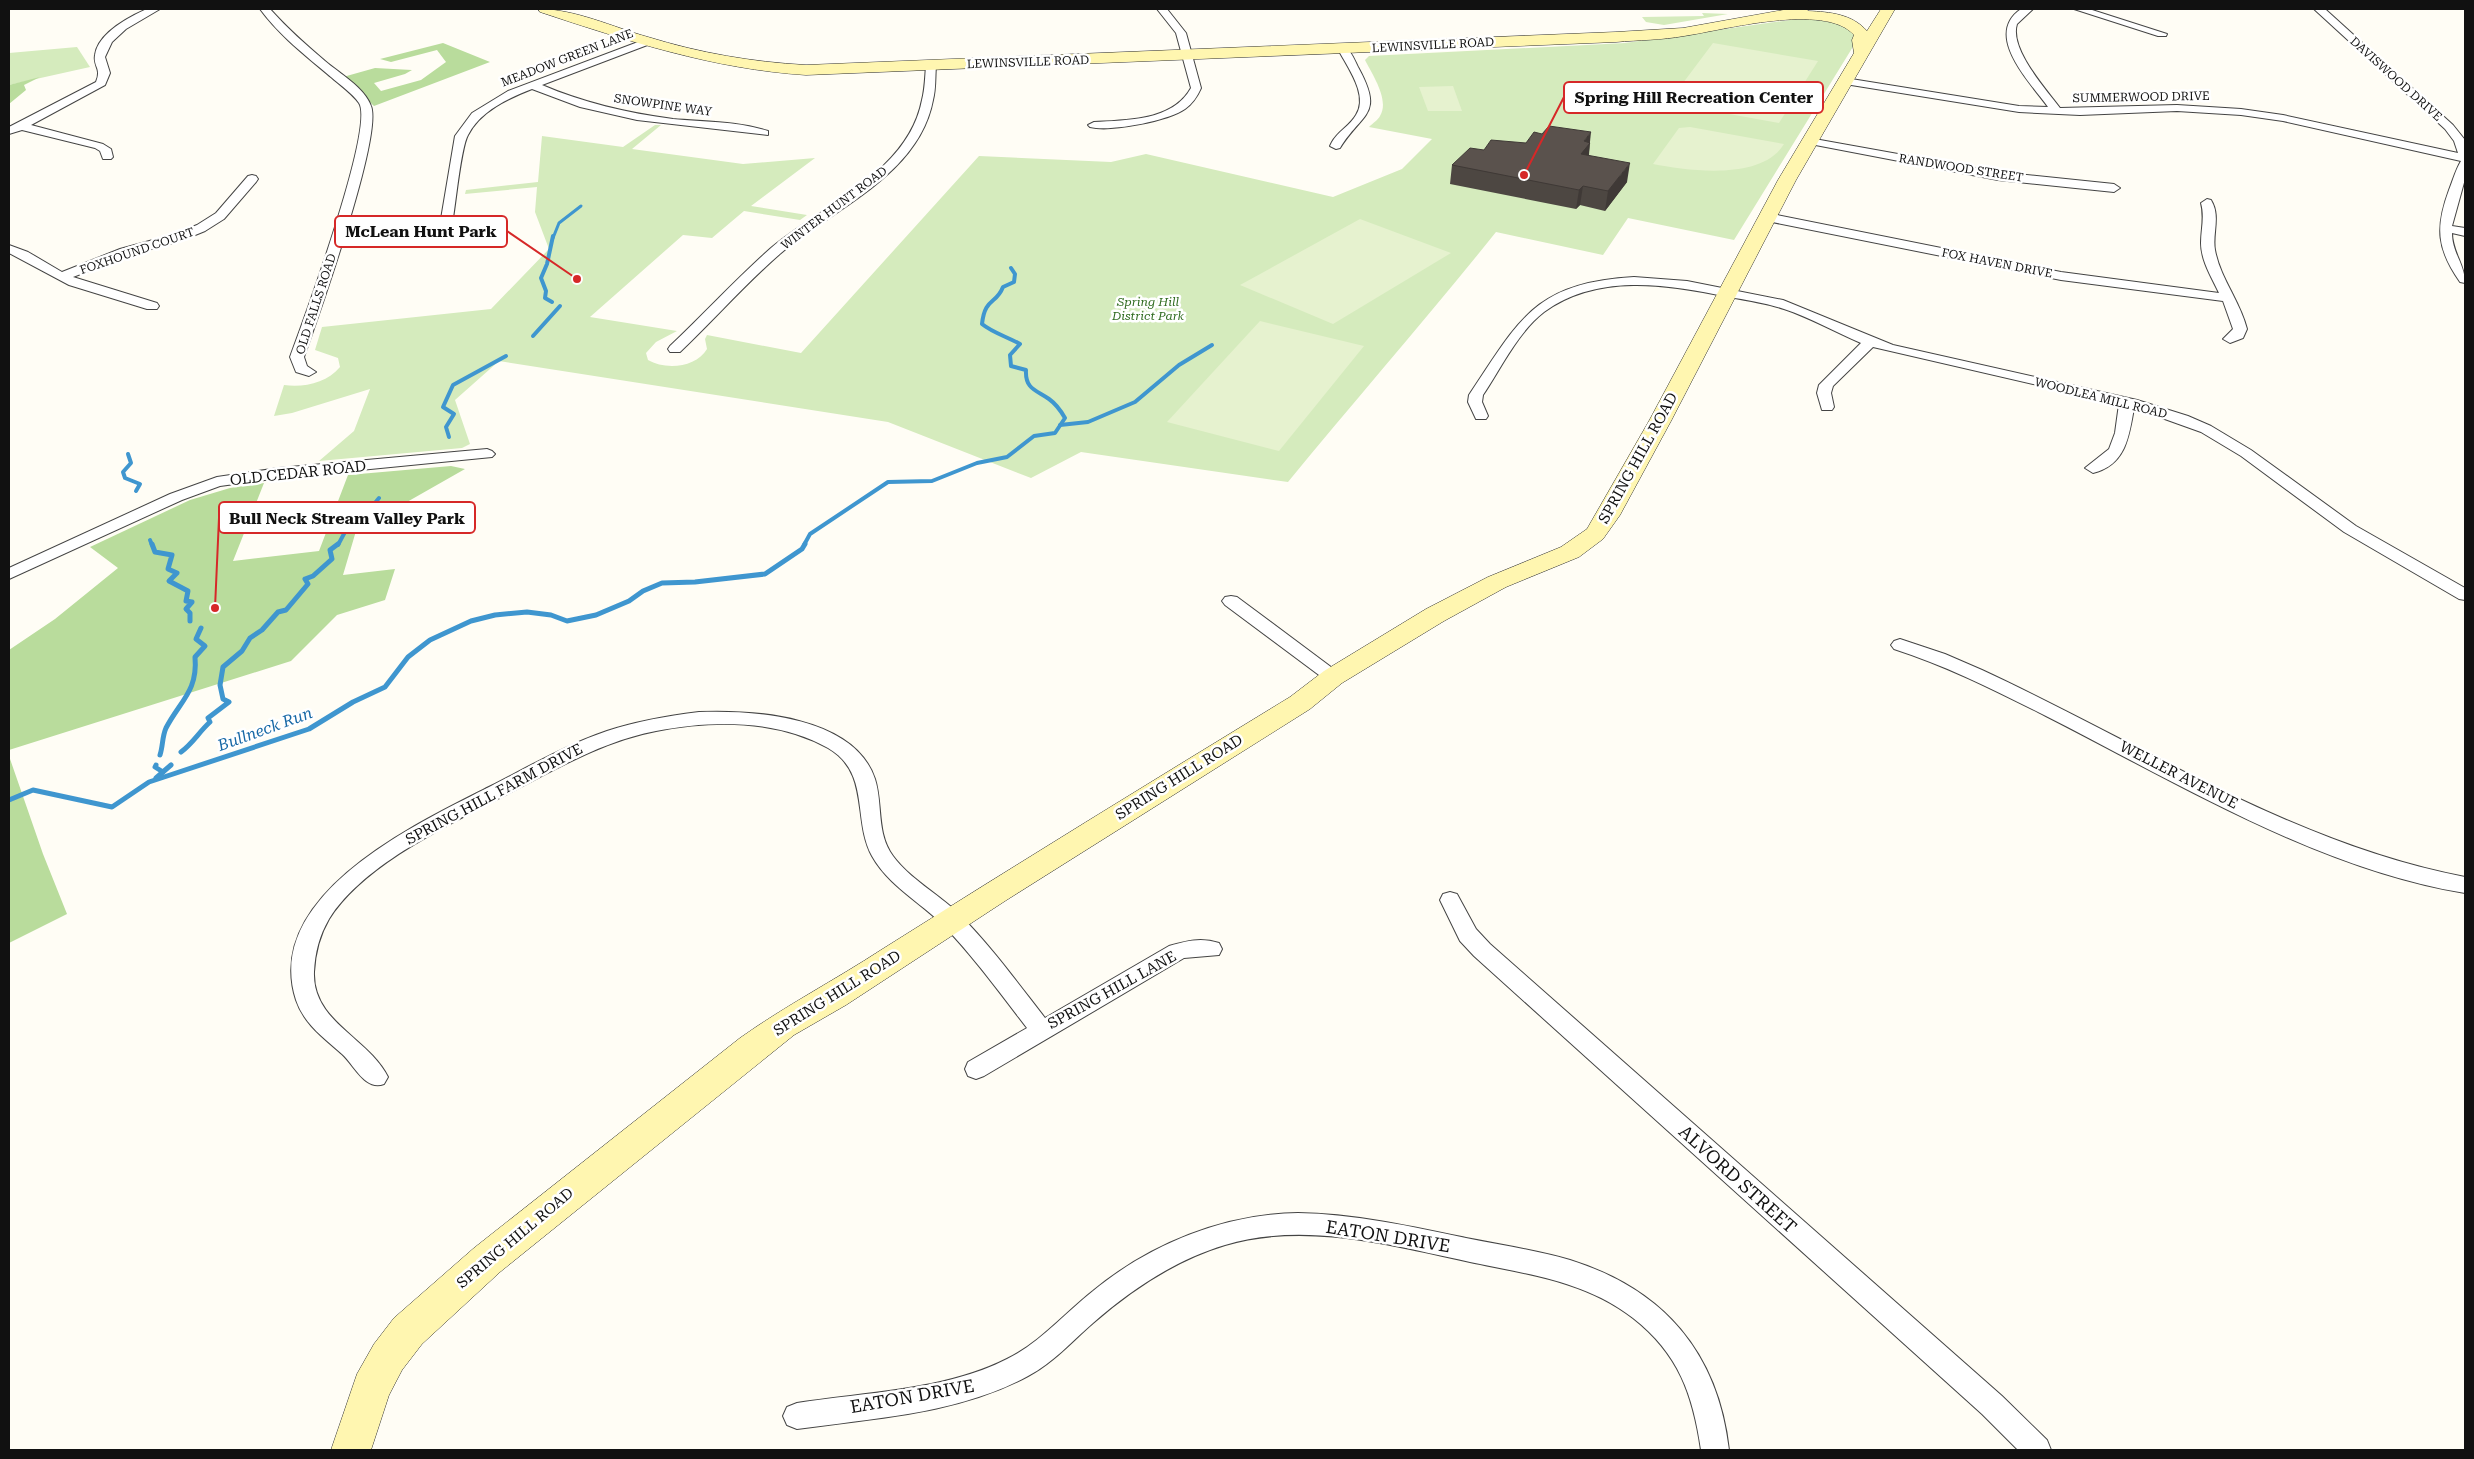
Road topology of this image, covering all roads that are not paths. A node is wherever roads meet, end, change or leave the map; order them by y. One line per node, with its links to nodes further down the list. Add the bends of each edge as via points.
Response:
1 (155, 9): 23 (street, via 129,22 102,49 100,60 106,72 101,83)
2 (265, 9): 47 (street, OLD FALLS ROAD, via 367,107 368,120 360,158 297,357 301,368)
3 (544, 9): 14 (main road, LEWINSVILLE ROAD)
4 (1162, 9): 17 (street, via 1181,33)
5 (1817, 9): 10 (main road, LEWINSVILLE ROAD)
6 (1888, 9): 16 (main road, SPRING HILL ROAD)
7 (2028, 9): 21 (street, via 2012,22 2010,38 2014,50)
8 (2079, 9): 13 (street)
9 (2319, 9): 29 (street, DAVISWOOD DRIVE, via 2449,127 2460,141)
10 (1801, 11): 11 (main road, LEWINSVILLE ROAD); 12 (main road, LEWINSVILLE ROAD)
11 (1782, 16): 12 (main road, LEWINSVILLE ROAD); 16 (main road, via 1820,17 1849,23 1862,34)
12 (1732, 21): 15 (main road, LEWINSVILLE ROAD, via 1639,33)
13 (2162, 34)
14 (646, 42): 18 (main road, LEWINSVILLE ROAD, via 708,59 763,68 830,70); 20 (street, MEADOW GREEN LANE)
15 (1343, 49): 17 (main road, LEWINSVILLE ROAD); 27 (street, via 1363,89 1366,106 1361,118 1342,134)
16 (1862, 54): 19 (main road, SPRING HILL ROAD)
17 (1187, 55): 18 (main road, LEWINSVILLE ROAD); 22 (street, via 1196,88 1183,106 1152,118)
18 (931, 66): 46 (street, WINTER HUNT ROAD, via 928,107 914,138 896,159 864,187 776,251)
19 (1845, 81): 21 (street, SUMMERWOOD DRIVE, via 1995,106); 26 (main road, SPRING HILL ROAD)
20 (532, 85): 25 (street, SNOWPINE WAY, via 620,114); 36 (street, MEADOW GREEN LANE, via 486,107 463,131 447,218)
21 (2057, 111): 29 (street, SUMMERWOOD DRIVE, via 2177,108 2241,112)
22 (1094, 125)
23 (21, 126): 24 (street); 28 (street, via 105,148)
24 (9, 131)
25 (764, 133)
26 (1809, 141): 32 (street, RANDWOOD STREET, via 1998,176); 34 (main road, SPRING HILL ROAD)
27 (1336, 146)
28 (107, 157)
29 (2465, 157)
30 (2465, 163): 35 (street)
31 (252, 179): 39 (street, FOXHOUND COURT, via 220,216 201,228)
32 (2114, 188)
33 (2207, 203): 42 (street, via 2210,211 2209,252)
34 (1767, 217): 41 (main road, SPRING HILL ROAD); 42 (street, FOX HAVEN DRIVE, via 2069,277)
35 (2446, 228): 37 (street); 40 (street, via 2445,247)
36 (457, 229)
37 (2465, 232)
38 (9, 249): 39 (street, via 27,255)
39 (62, 277): 43 (street)
40 (2465, 279)
41 (1728, 292): 45 (street, WOODLEA MILL ROAD, via 1789,306); 50 (street, via 1676,283 1635,282 1591,287 1556,299 1529,319 1476,395 1475,402); 57 (main road, SPRING HILL ROAD, via 1595,534 1570,552 1497,582 1435,615)
42 (2229, 298): 44 (street, via 2240,329 2238,335)
43 (152, 306)
44 (2230, 339)
45 (1870, 342): 48 (street, WOODLEA MILL ROAD); 49 (street, via 1826,385)
46 (676, 349)
47 (308, 372)
48 (2127, 402): 52 (street, via 2115,455 2110,461); 54 (street, WOODLEA MILL ROAD, via 2184,419 2230,442 2350,529)
49 (1827, 406)
50 (1481, 416)
51 (487, 454): 53 (street, OLD CEDAR ROAD, via 279,473 217,482 176,497)
52 (2093, 468)
53 (9, 574)
54 (2465, 595)
55 (1231, 601): 57 (street)
56 (1900, 645): 58 (street, WELLER AVENUE, via 1947,660 2302,836 2374,864)
57 (1333, 677): 60 (main road, SPRING HILL ROAD, via 1300,703)
58 (2465, 885)
59 (1450, 900): 68 (street, ALVORD STREET, via 1468,935 1482,950 1992,1405)
60 (952, 921): 62 (street, SPRING HILL LANE); 64 (street, SPRING HILL FARM DRIVE, via 882,858 874,842 870,792 864,774 856,759 840,746 819,735 789,726 736,718 686,720 627,731 558,758 397,846 357,875 318,918 309,939 303,969 310,1006); 66 (main road, SPRING HILL ROAD, via 752,1048 434,1306 408,1331 388,1357 371,1388)
61 (1211, 949): 62 (street, SPRING HILL LANE, via 1190,948 1177,952)
62 (1042, 1030): 63 (street, SPRING HILL LANE)
63 (976, 1069)
64 (376, 1077)
65 (797, 1416): 67 (street, EATON DRIVE, via 904,1401 954,1392 986,1382 1040,1354 1113,1290 1182,1248 1267,1225 1309,1224 1361,1228 1511,1259 1604,1285 1652,1318 1683,1351 1700,1382 1712,1417)
66 (351, 1450)
67 (1716, 1450)
68 (2036, 1450)

